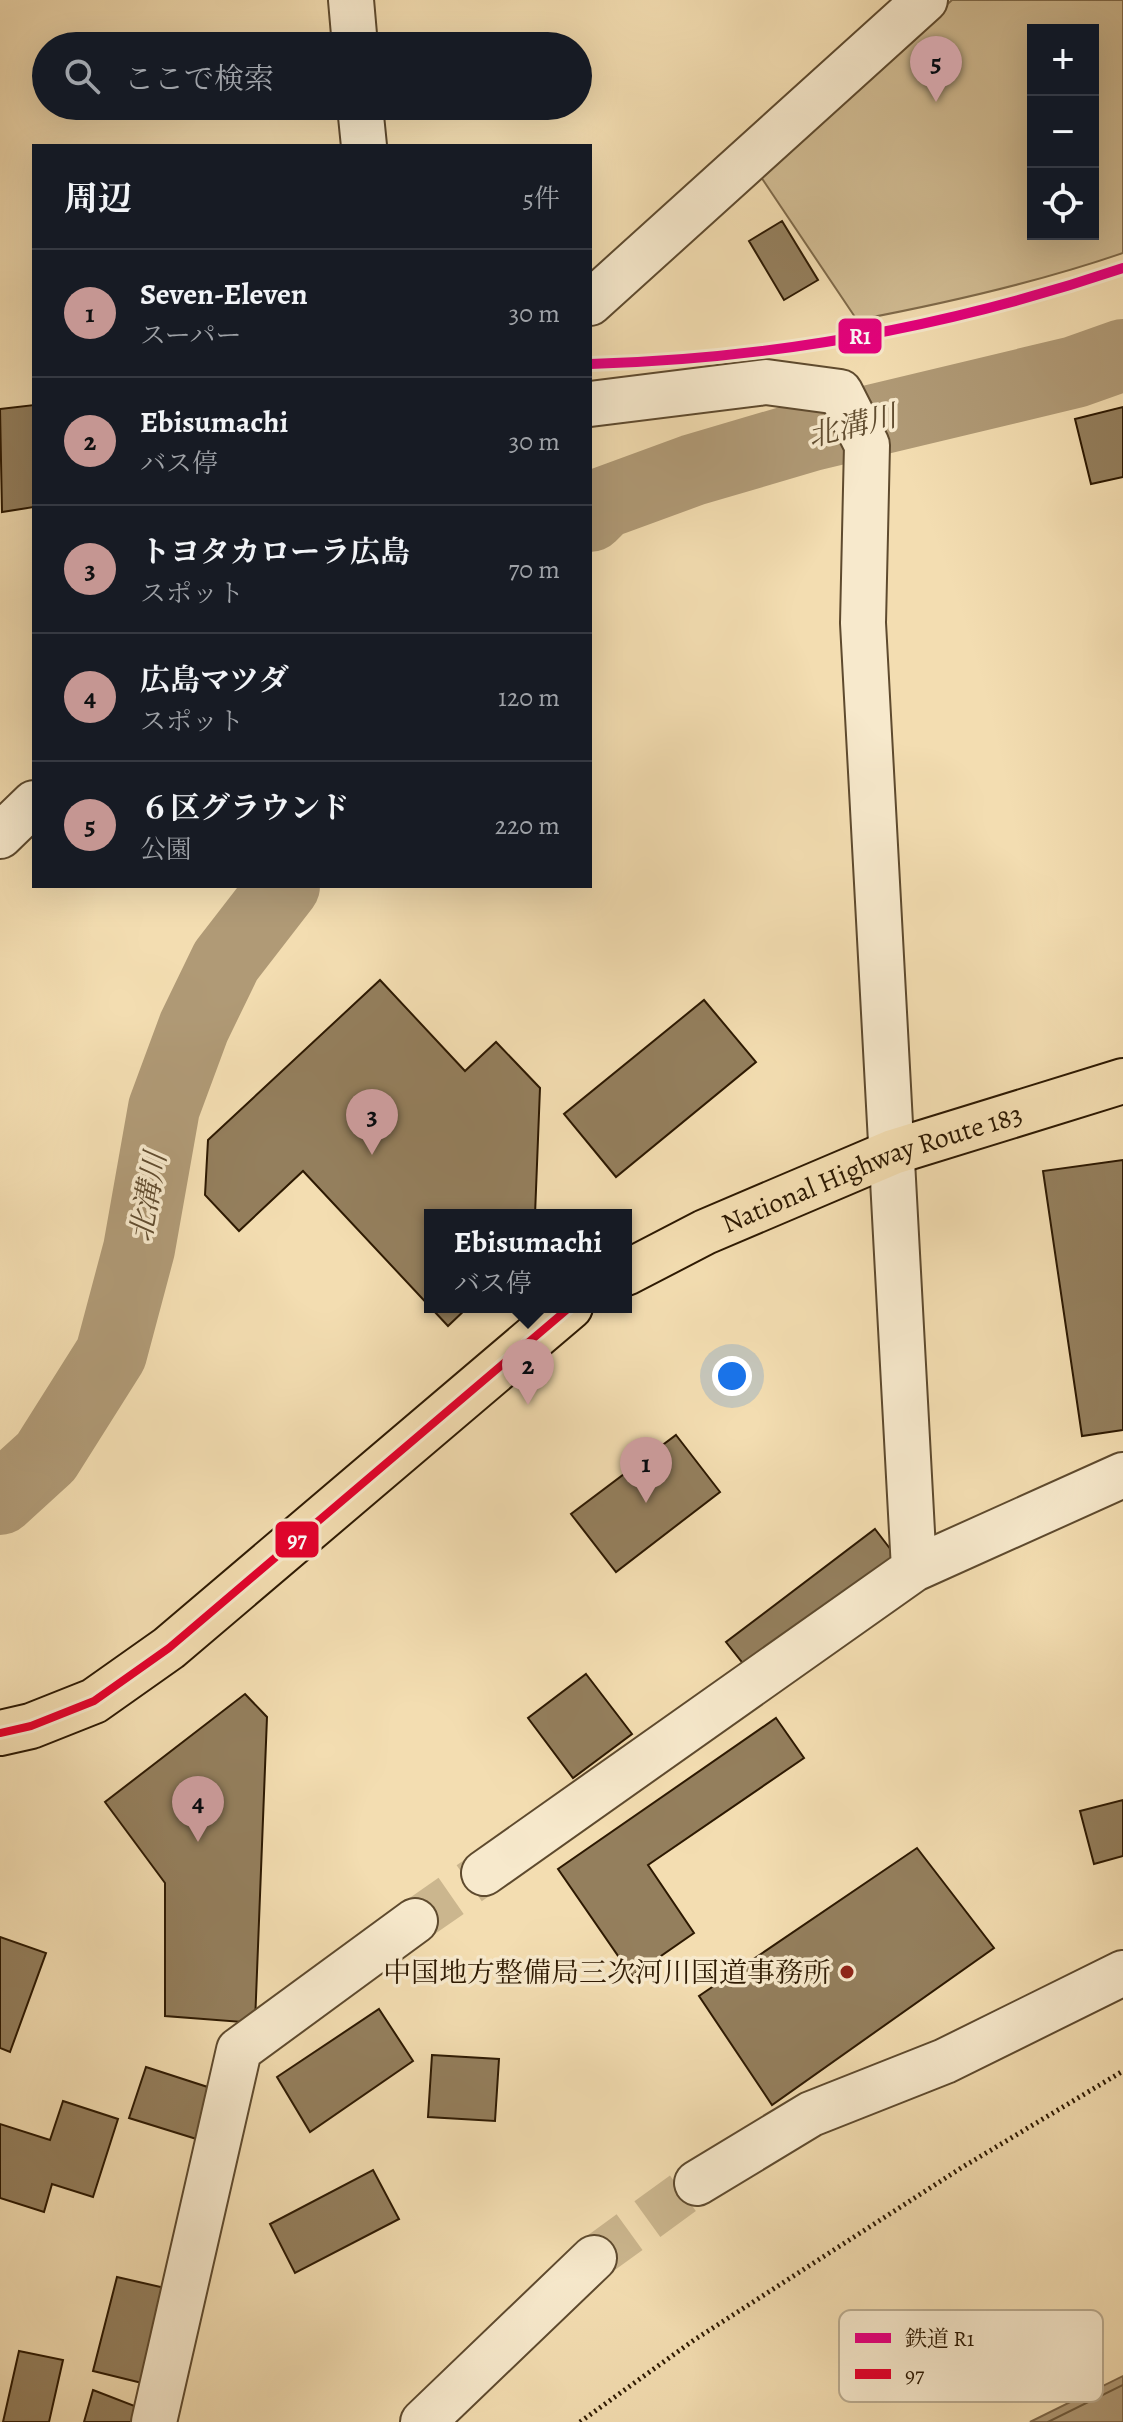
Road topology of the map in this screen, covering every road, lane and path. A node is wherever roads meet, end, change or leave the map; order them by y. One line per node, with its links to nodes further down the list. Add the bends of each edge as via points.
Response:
1 (351, 0): 3 (street)
2 (925, 0): 6 (street)
3 (354, 32)
4 (361, 120): 5 (street)
5 (364, 144)
6 (592, 301)
7 (592, 404): 11 (street, via 766,382 840,392 867,445 863,623)
8 (32, 805): 9 (street)
9 (0, 836)
10 (1123, 1081): 11 (highway, National Highway Route 183)
11 (893, 1152): 12 (highway, National Highway Route 183, via 705,1232); 15 (street)
12 (632, 1270)
13 (563, 1313): 16 (highway, via 169,1648 94,1701)
14 (1123, 1475): 15 (street)
15 (914, 1569): 17 (street)
16 (0, 1733)
17 (484, 1873)
18 (415, 1921): 23 (street, via 239,2050)
19 (1123, 1973): 21 (street, via 945,2061 811,2114)
20 (1123, 2071): 25 (path, via 694,2340)
21 (697, 2183)
22 (594, 2258): 24 (street)
23 (154, 2422)
24 (423, 2422)
25 (580, 2422)

